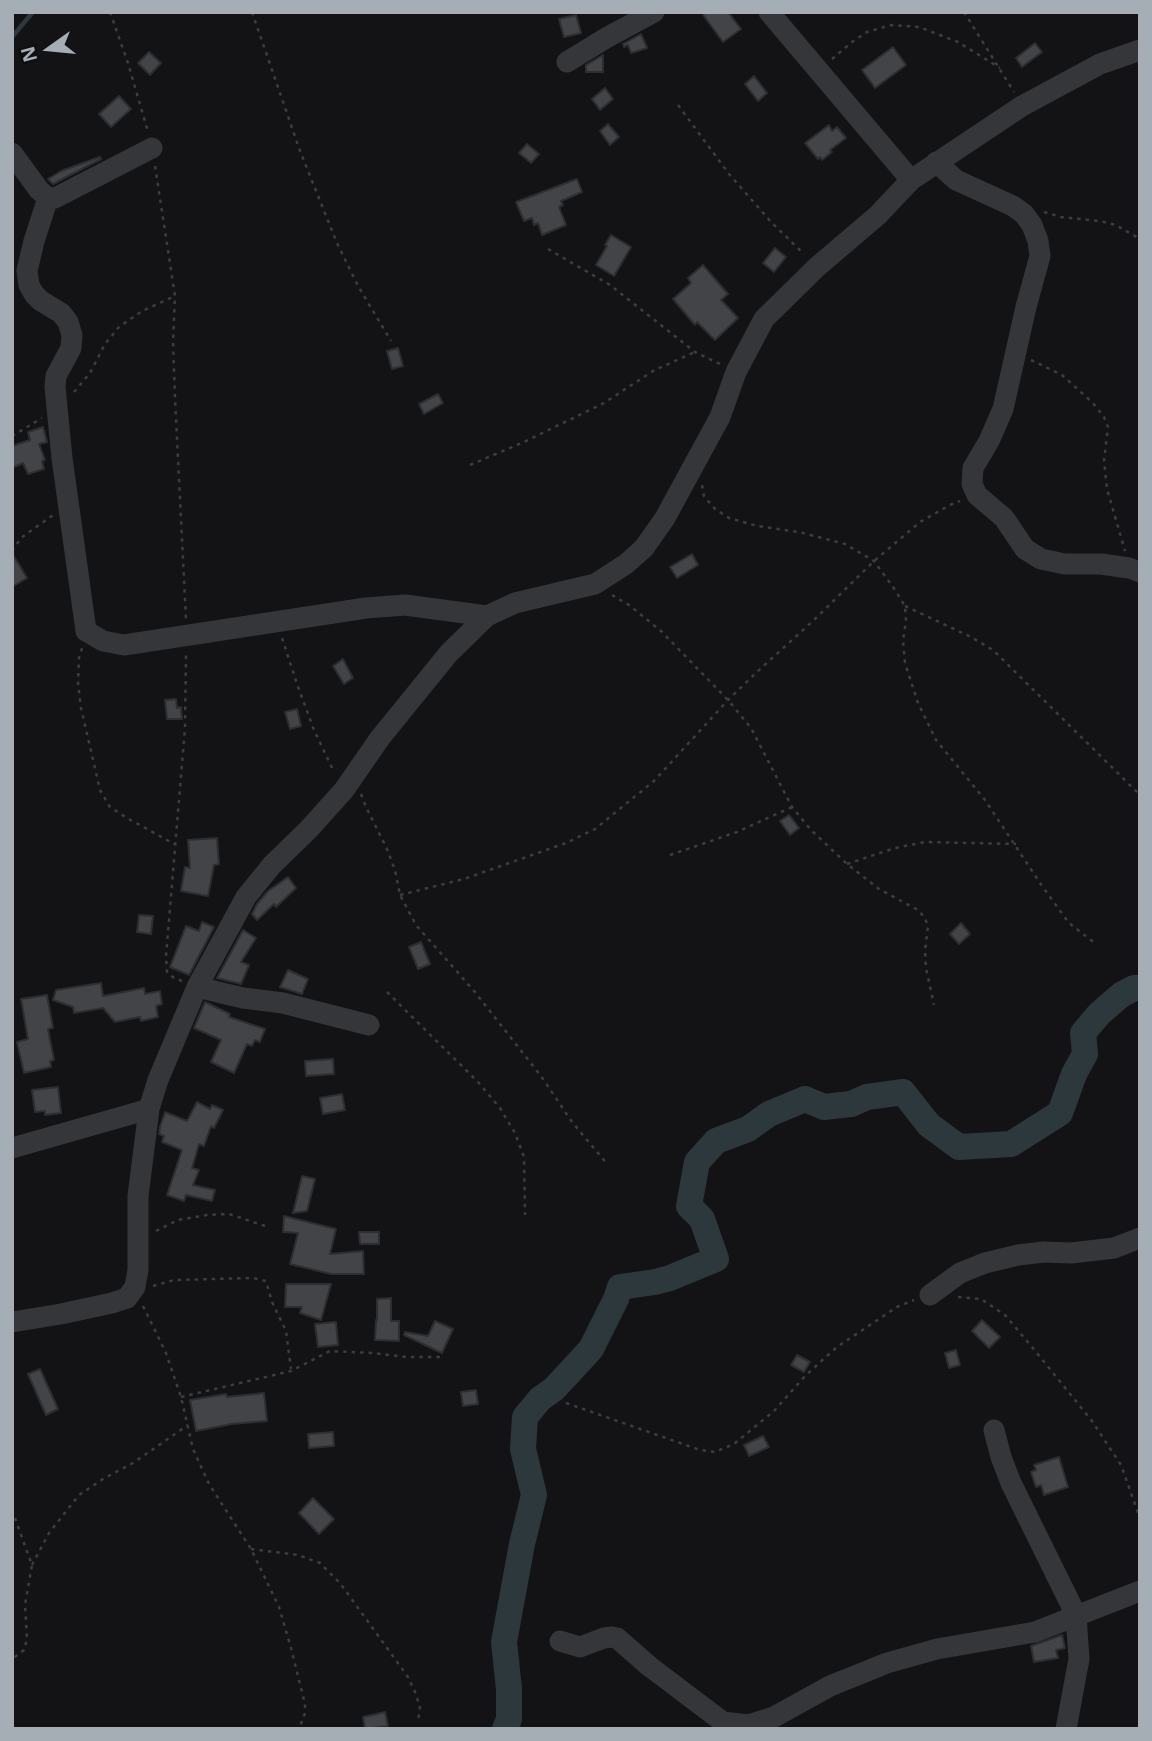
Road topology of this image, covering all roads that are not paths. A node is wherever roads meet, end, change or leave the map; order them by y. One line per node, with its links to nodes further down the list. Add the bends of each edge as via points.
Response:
1 (654, 12): 4 (street)
2 (769, 12): 8 (street)
3 (1140, 50): 7 (street, via 1100,64 1022,106)
4 (567, 62)
5 (152, 148): 9 (street)
6 (12, 153): 9 (street)
7 (936, 162): 8 (street); 11 (street, via 956,180 1024,214 1032,225 1040,256 1003,409 973,468 977,495 1004,518 1025,549 1041,559)
8 (912, 180): 12 (street, via 764,319 736,372 720,417 644,548 595,584 515,603)
9 (48, 198): 10 (street)
10 (21, 283): 12 (street, via 61,313 72,335 71,348 56,376 57,408 86,631 103,641 124,645 405,605)
11 (1134, 570)
12 (487, 616): 13 (street, via 449,653 344,790 246,897)
13 (197, 987): 14 (street); 15 (street)
14 (369, 1025)
15 (149, 1109): 16 (street); 19 (street, via 138,1196 137,1291 112,1303)
16 (13, 1145)
17 (1140, 1238): 18 (street, via 1114,1248 1018,1255 985,1263 960,1273)
18 (930, 1295)
19 (12, 1322)
20 (994, 1430): 22 (street, via 1012,1483)
21 (1140, 1591): 22 (street)
22 (1076, 1615): 23 (street, via 1035,1632 887,1663 748,1725 723,1722 617,1638 580,1647); 24 (street, via 1079,1659)
23 (560, 1641)
24 (1066, 1729)

